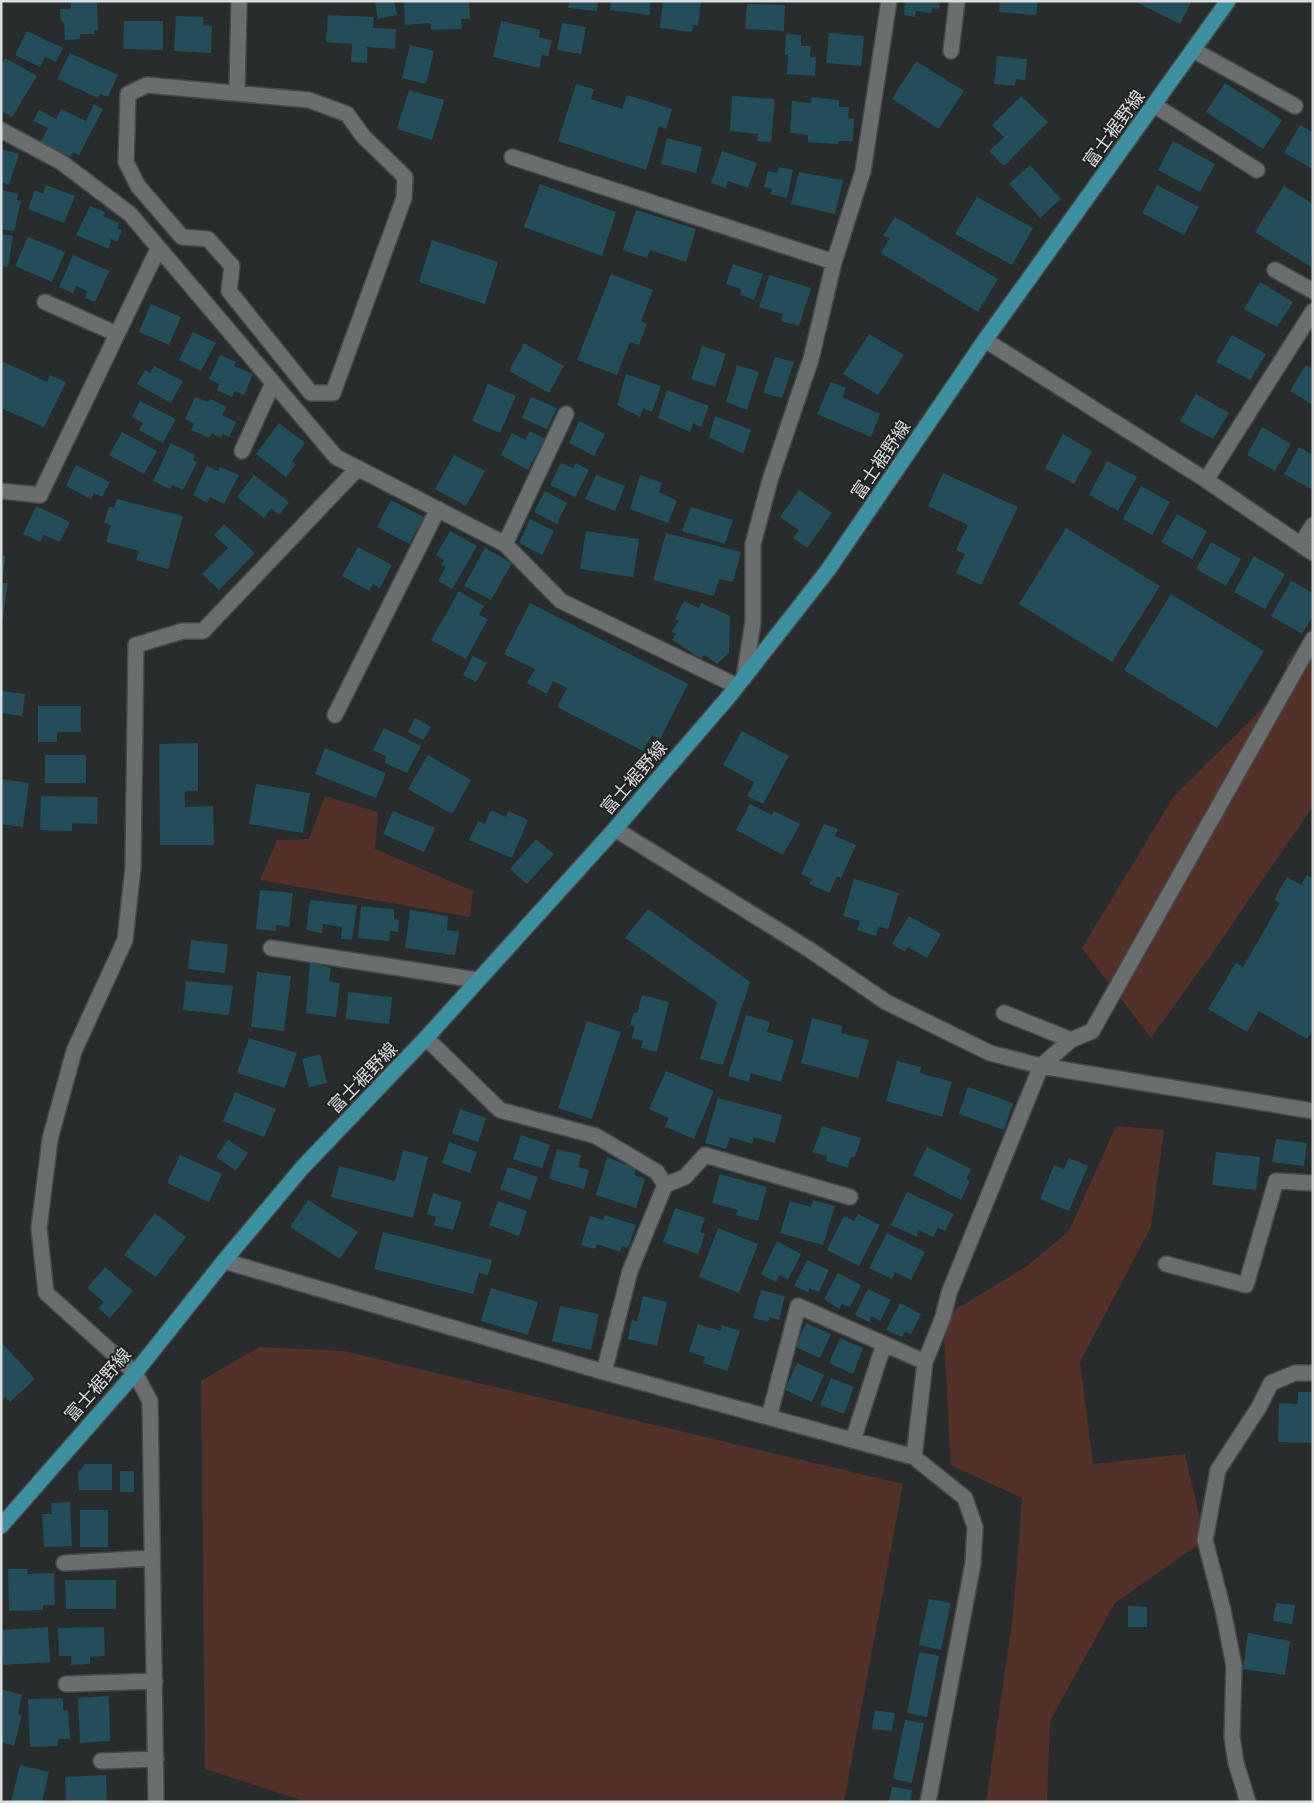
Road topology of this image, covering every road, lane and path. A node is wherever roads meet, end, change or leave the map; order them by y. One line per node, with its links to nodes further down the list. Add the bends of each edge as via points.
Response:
1 (240, 1): 7 (street)
2 (889, 1): 14 (street, via 863,171)
3 (957, 1): 6 (street)
4 (1228, 1): 5 (main road, 富士裾野線)
5 (1194, 50): 8 (main road, 富士裾野線); 9 (street)
6 (951, 51)
7 (237, 92): 7 (street, via 309,100 347,114 363,136 405,177 404,198 334,393 311,393 229,291 232,266 208,239 182,237 138,186 126,162 128,94 147,85)
8 (1154, 105): 12 (street); 20 (main road, 富士裾野線)
9 (1295, 106)
10 (1, 130): 13 (street, via 61,162 130,214)
11 (512, 157): 14 (street)
12 (1257, 170)
13 (158, 249): 19 (street); 21 (street)
14 (834, 262): 32 (street, via 811,359 770,480 753,544 753,622)
15 (1274, 270): 16 (street)
16 (1313, 291)
17 (46, 302): 19 (street)
18 (1313, 311): 25 (street)
19 (117, 334): 26 (street, via 40,495)
20 (985, 340): 25 (street); 32 (main road, 富士裾野線, via 828,570)
21 (273, 383): 23 (street); 24 (street, via 336,457)
22 (566, 414): 29 (street)
23 (242, 451)
24 (358, 468): 27 (street); 50 (street, via 203,632 183,631 136,645 133,868 125,940 74,1051 50,1139 39,1228 46,1293)
25 (1206, 480): 30 (street)
26 (1, 491)
27 (438, 509): 29 (street); 33 (street)
28 (1313, 525): 30 (street)
29 (505, 544): 32 (street, via 561,601)
30 (1307, 549)
31 (1313, 639): 39 (street, via 1092,1031)
32 (740, 682): 34 (main road, 富士裾野線)
33 (335, 715)
34 (614, 829): 36 (main road, 富士裾野線); 40 (street, via 810,950 886,1002 990,1052)
35 (271, 948): 36 (street)
36 (477, 980): 38 (main road, 富士裾野線)
37 (1004, 1013): 39 (street)
38 (426, 1038): 43 (street, via 500,1110 596,1136 657,1172); 45 (main road, 富士裾野線, via 302,1168)
39 (1071, 1040): 40 (street)
40 (1041, 1066): 41 (street); 48 (street, via 949,1293)
41 (1313, 1111)
42 (1313, 1182): 46 (street, via 1276,1181 1246,1285)
43 (665, 1186): 44 (street, via 685,1178 706,1155); 49 (street, via 630,1271)
44 (850, 1197)
45 (224, 1261): 49 (street); 50 (main road, 富士裾野線)
46 (1166, 1264)
47 (884, 1344): 48 (street); 52 (street, via 798,1306); 53 (street)
48 (925, 1362): 54 (street)
49 (604, 1372): 52 (street)
50 (135, 1373): 55 (main road, 富士裾野線); 56 (street, via 150,1401)
51 (1313, 1373): 64 (street, via 1295,1373 1271,1383 1218,1470 1205,1540 1234,1666 1232,1737)
52 (769, 1417): 53 (street)
53 (852, 1440): 54 (street)
54 (914, 1457): 63 (street, via 965,1498 975,1527 973,1563)
55 (1, 1526)
56 (152, 1558): 57 (street); 58 (street)
57 (64, 1563)
58 (155, 1681): 59 (street); 60 (street)
59 (66, 1684)
60 (156, 1760): 61 (street); 62 (street)
61 (101, 1761)
62 (156, 1802)
63 (928, 1802)
64 (1248, 1802)

